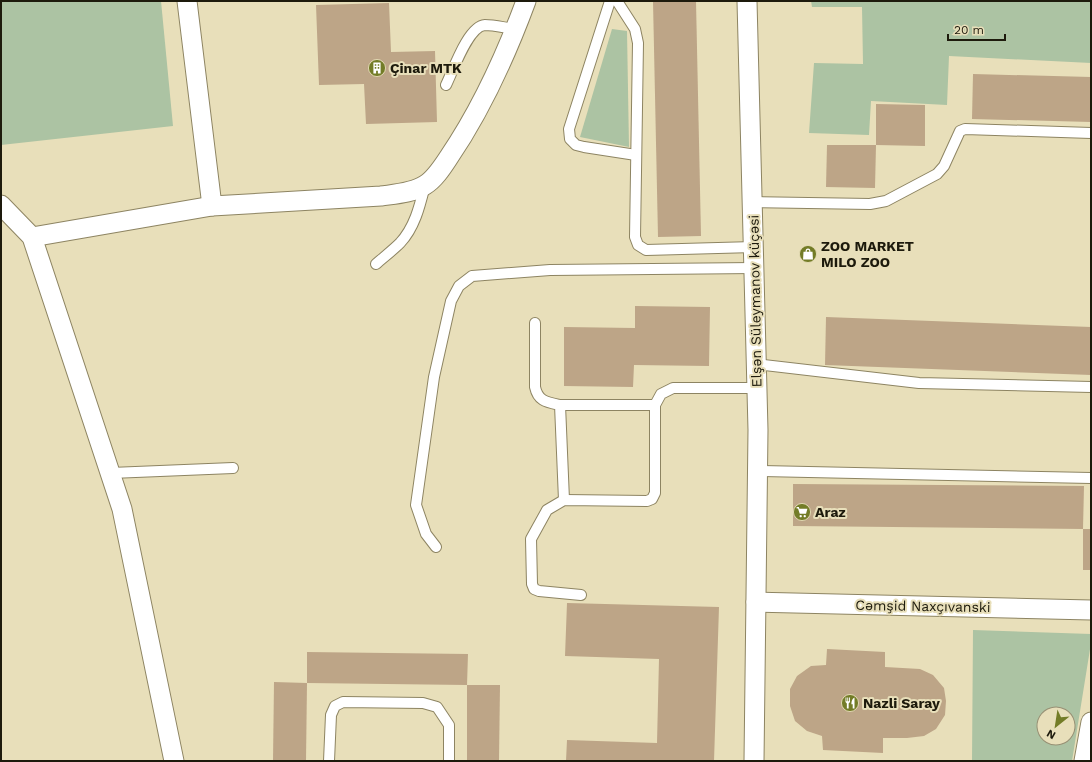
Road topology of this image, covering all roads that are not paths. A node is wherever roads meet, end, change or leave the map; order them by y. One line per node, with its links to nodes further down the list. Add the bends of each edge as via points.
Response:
1 (186, 1): 13 (street)
2 (526, 1): 6 (street)
3 (610, 1): 9 (lane, via 569,129 570,138 576,145 584,148)
4 (618, 1): 9 (lane, via 635,29 638,43)
5 (747, 1): 11 (street, Elşən Süleymanov küçəsi)
6 (515, 30): 7 (lane, via 484,25 475,28); 10 (street, via 459,142 441,169)
7 (446, 85)
8 (1091, 134): 11 (lane, via 965,129 960,132 944,166 937,174 886,201 870,204)
9 (636, 155): 15 (lane, via 635,237 638,245 646,250)
10 (425, 185): 13 (street, via 406,192 381,196); 16 (lane, via 419,209 410,229 401,242)
11 (752, 202): 15 (street, Elşən Süleymanov küçəsi)
12 (1, 205): 14 (street)
13 (212, 206): 14 (street)
14 (32, 237): 26 (street)
15 (754, 247): 17 (street, Elşən Süleymanov küçəsi)
16 (376, 264)
17 (755, 268): 19 (street, Elşən Süleymanov küçəsi); 29 (lane, via 550,270 472,276 459,286 451,301 434,377 416,505 426,534)
18 (535, 323): 22 (lane, via 537,395 542,401)
19 (756, 364): 20 (lane, via 919,383); 21 (street, Elşən Süleymanov küçəsi)
20 (1091, 387)
21 (757, 388): 23 (lane, via 673,388 661,394); 25 (street, Elşən Süleymanov küçəsi)
22 (560, 405): 23 (lane); 28 (lane)
23 (655, 405): 28 (lane, via 655,493 652,499)
24 (233, 468): 26 (lane)
25 (758, 471): 27 (lane); 31 (street, Elşən Süleymanov küçəsi)
26 (111, 473): 34 (street, via 122,509)
27 (1091, 478)
28 (564, 500): 30 (lane, via 547,510 531,539 532,584 534,589 539,591)
29 (436, 547)
30 (581, 594)
31 (756, 602): 32 (street, Cəmşid Naxçıvanski); 37 (street, Elşən Süleymanov küçəsi)
32 (1091, 610)
33 (1091, 722): 38 (street)
34 (174, 761)
35 (329, 761): 36 (lane, via 331,715 335,706 350,702 423,703 437,707 449,725)
36 (449, 761)
37 (754, 761)
38 (1084, 761)

